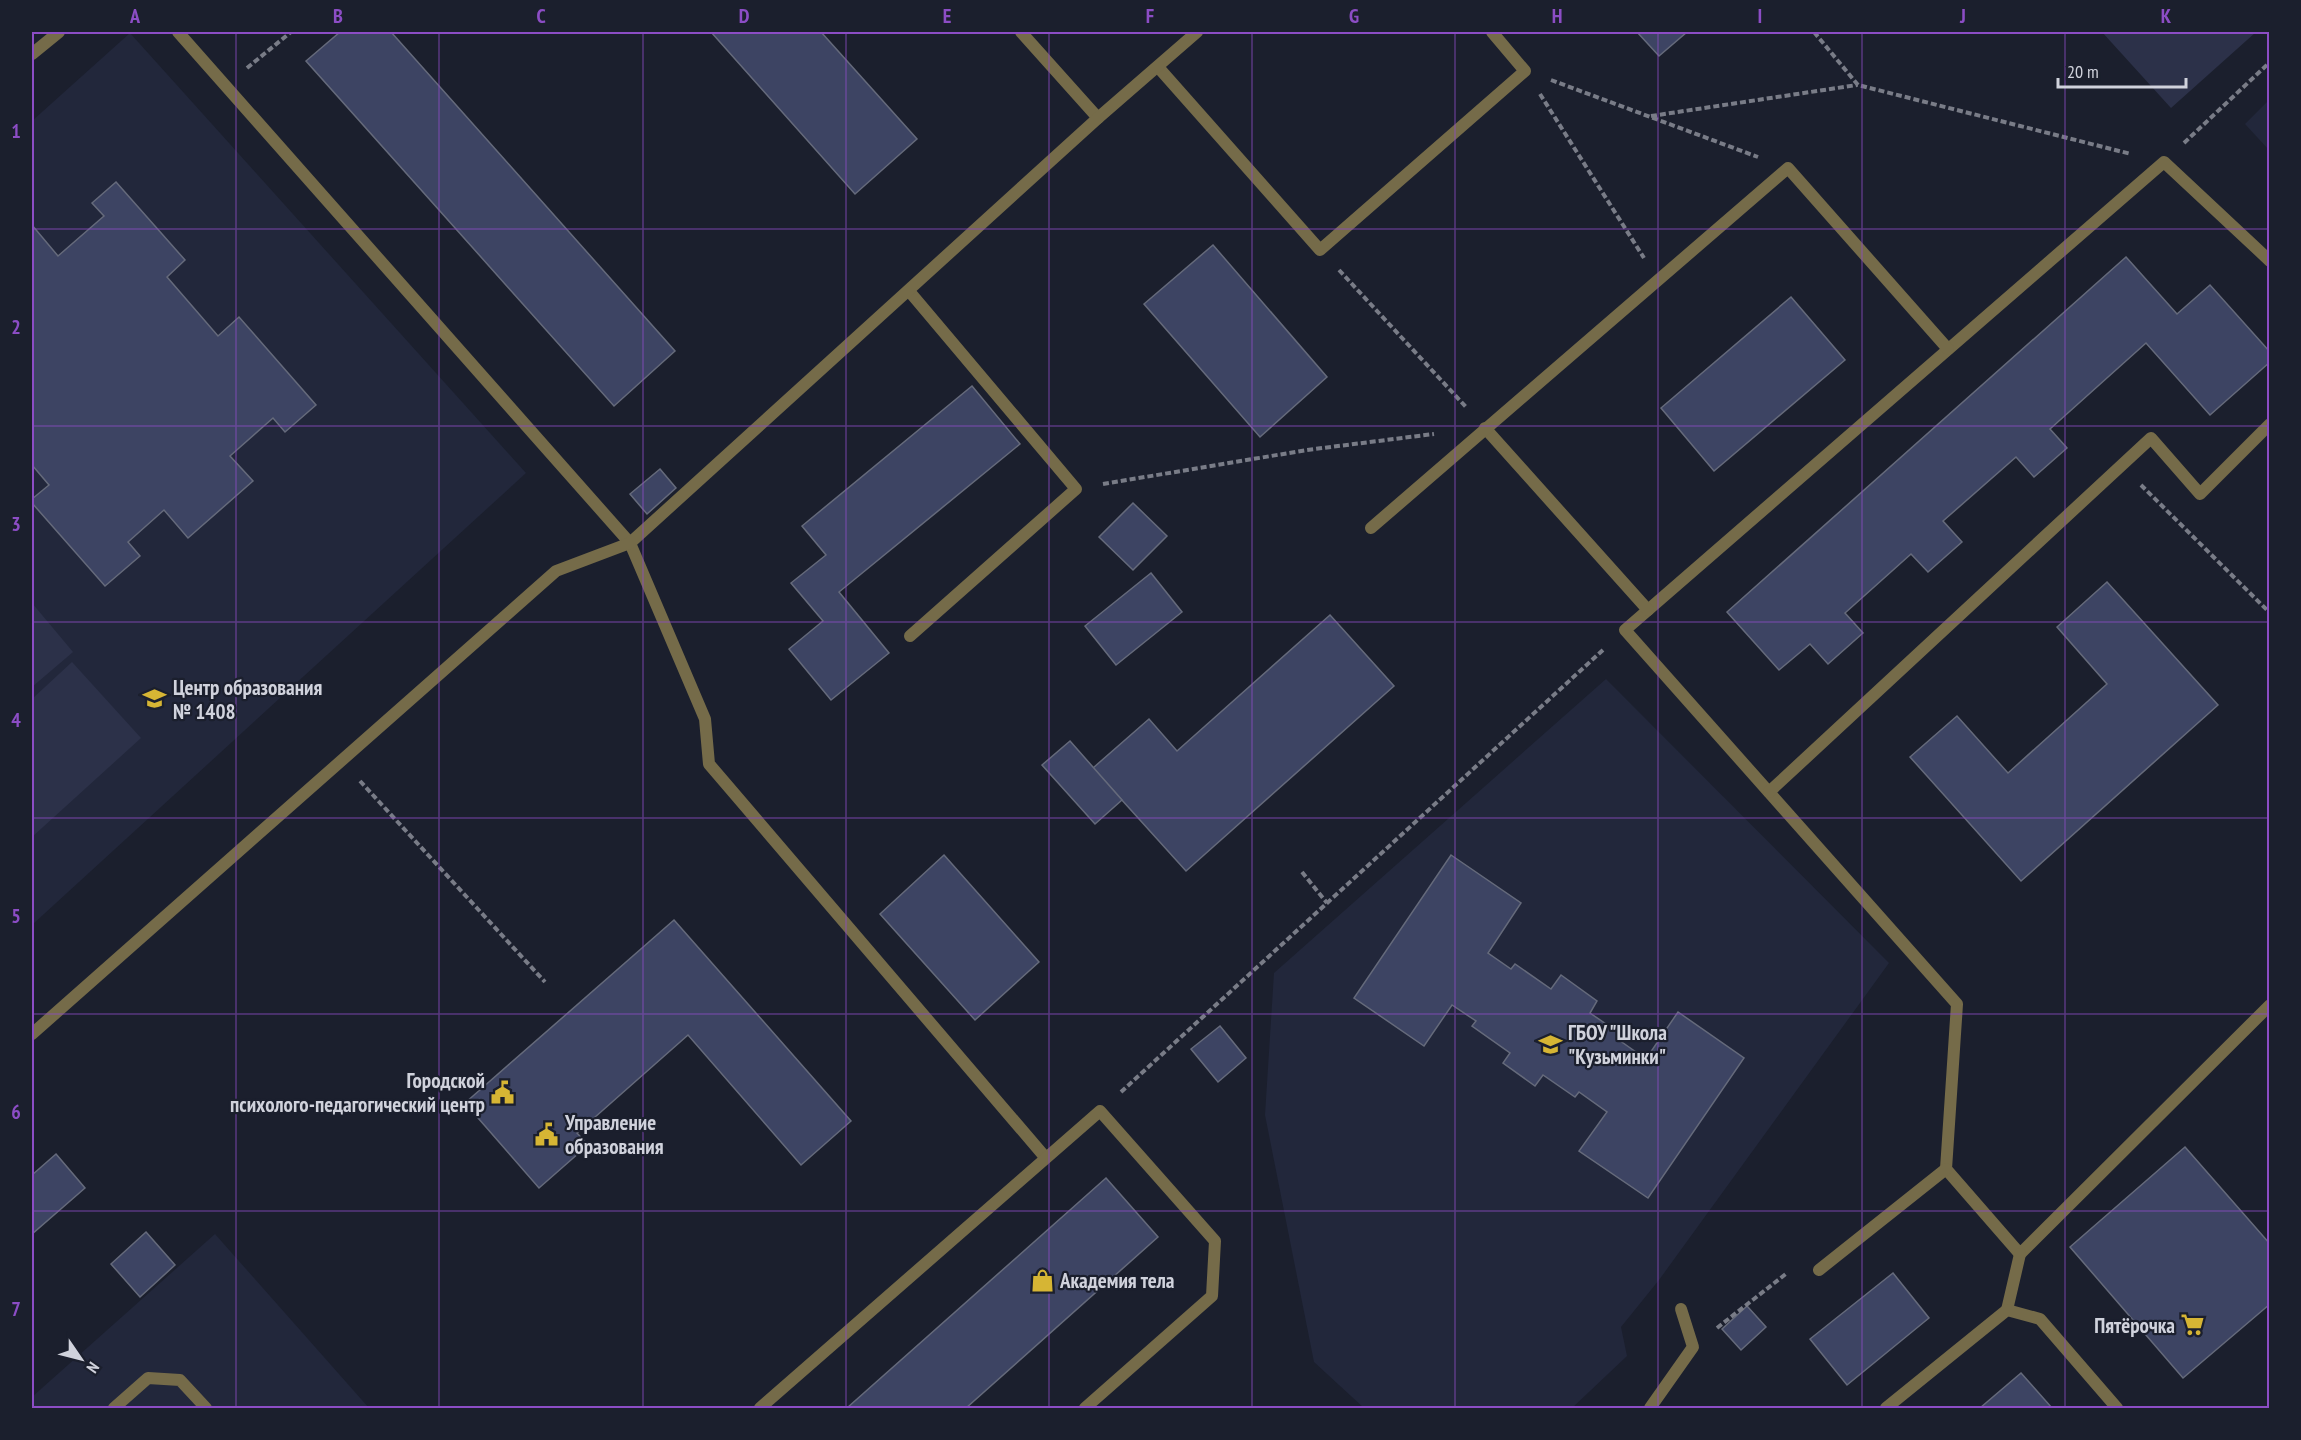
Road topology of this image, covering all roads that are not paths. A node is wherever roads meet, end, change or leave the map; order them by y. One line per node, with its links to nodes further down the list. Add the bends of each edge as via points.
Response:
1 (59, 32): 6 (lane)
2 (178, 32): 15 (lane)
3 (1021, 32): 8 (lane)
4 (1197, 32): 7 (lane)
5 (1492, 32): 7 (lane, via 1525,71 1320,250)
6 (32, 54)
7 (1158, 67): 8 (lane)
8 (1098, 118): 10 (lane)
9 (2270, 261): 11 (lane, via 2164,162)
10 (909, 291): 15 (lane); 17 (lane, via 1076,489)
11 (1948, 349): 13 (lane, via 1788,168); 16 (lane)
12 (2270, 424): 18 (lane, via 2200,494 2151,438)
13 (1485, 428): 14 (lane); 16 (lane)
14 (1371, 528)
15 (630, 543): 20 (lane, via 556,571); 21 (lane, via 705,719 708,764)
16 (1648, 610): 18 (lane, via 1625,630)
17 (910, 636)
18 (1769, 792): 22 (lane, via 1958,1004)
19 (2270, 1005): 23 (lane)
20 (32, 1034)
21 (1045, 1157): 29 (lane); 30 (lane, via 1100,1111 1215,1240 1212,1296)
22 (1947, 1169): 23 (lane); 24 (lane)
23 (2020, 1254): 26 (lane)
24 (1819, 1270)
25 (1681, 1310): 31 (lane, via 1693,1347)
26 (2007, 1310): 32 (lane); 33 (lane, via 2040,1319)
27 (114, 1408): 28 (lane, via 148,1378 180,1380)
28 (206, 1408)
29 (760, 1408)
30 (1085, 1408)
31 (1650, 1408)
32 (1886, 1408)
33 (2117, 1408)

